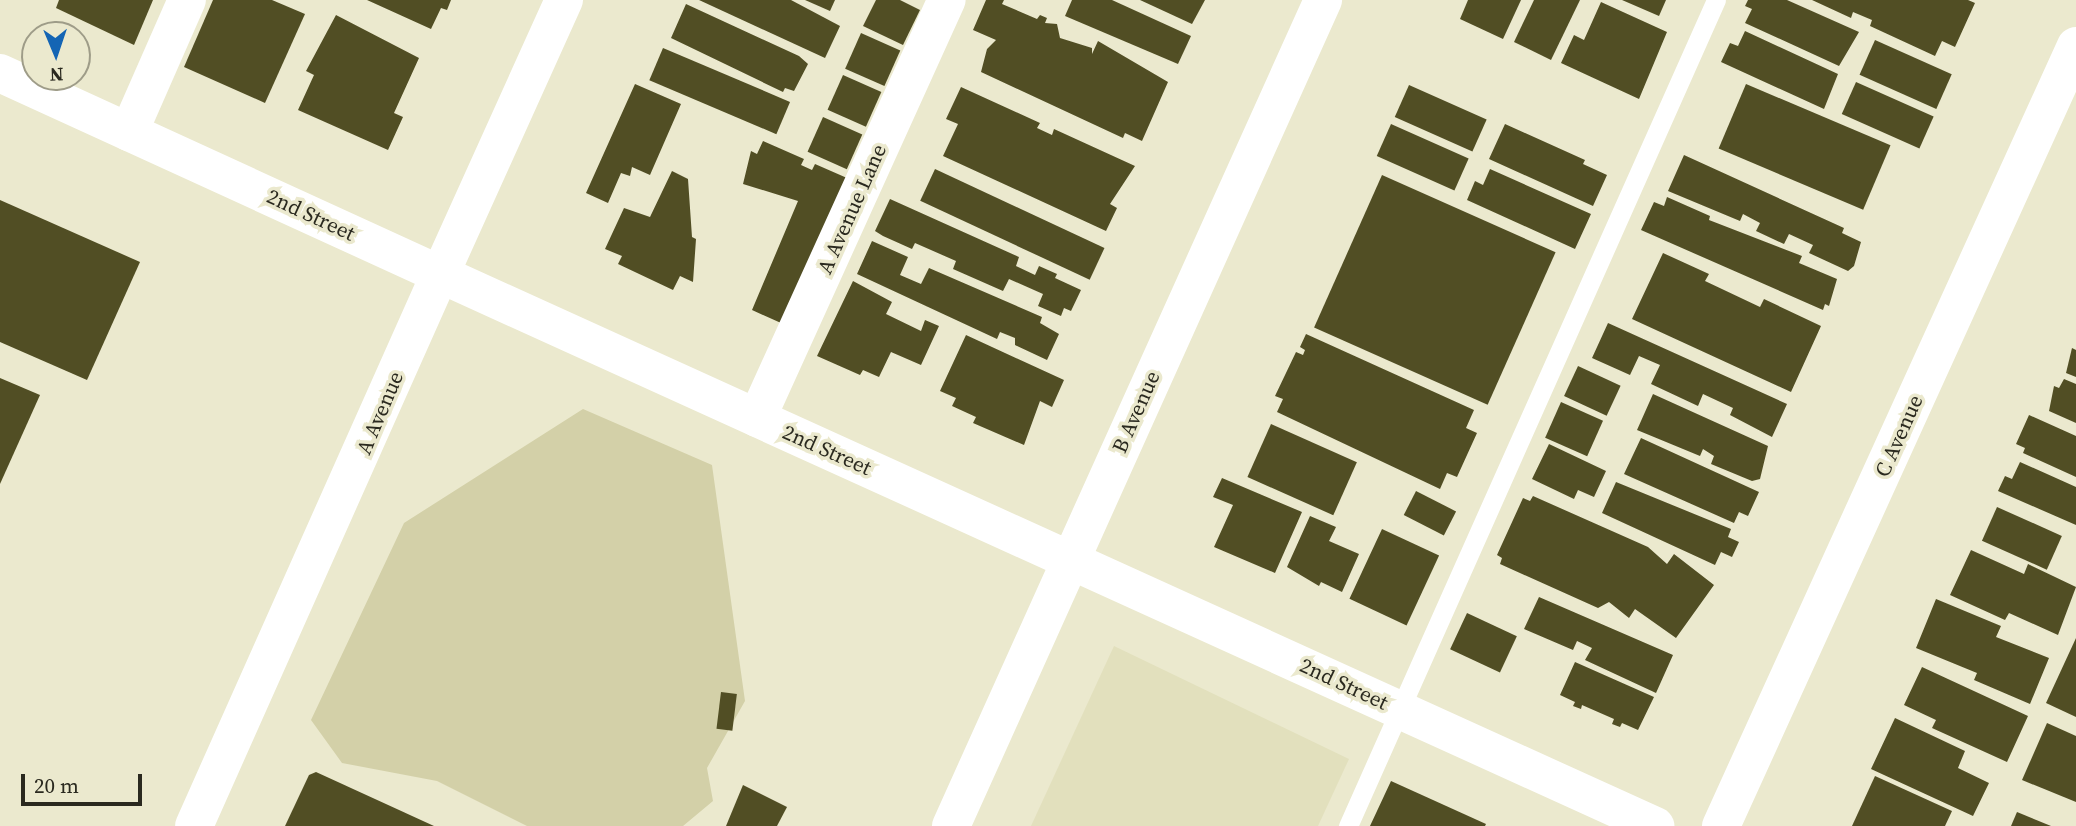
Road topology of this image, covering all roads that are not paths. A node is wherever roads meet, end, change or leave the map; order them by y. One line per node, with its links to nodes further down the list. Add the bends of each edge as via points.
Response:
1 (187, 0): 8 (street)
2 (564, 0): 9 (street, A Avenue)
3 (947, 0): 10 (street, A Avenue Lane)
4 (1323, 0): 11 (street, B Avenue)
5 (1716, 0): 12 (lane)
6 (2076, 46): 17 (street, C Avenue)
7 (0, 73): 8 (street, 2nd Street)
8 (129, 132): 9 (street, 2nd Street)
9 (440, 274): 10 (street, 2nd Street); 13 (street, A Avenue)
10 (757, 418): 11 (street, 2nd Street)
11 (1069, 560): 12 (street, 2nd Street); 14 (street, B Avenue)
12 (1398, 709): 15 (lane); 16 (street, 2nd Street)
13 (194, 826)
14 (951, 826)
15 (1348, 826)
16 (1655, 826)
17 (1721, 826)

